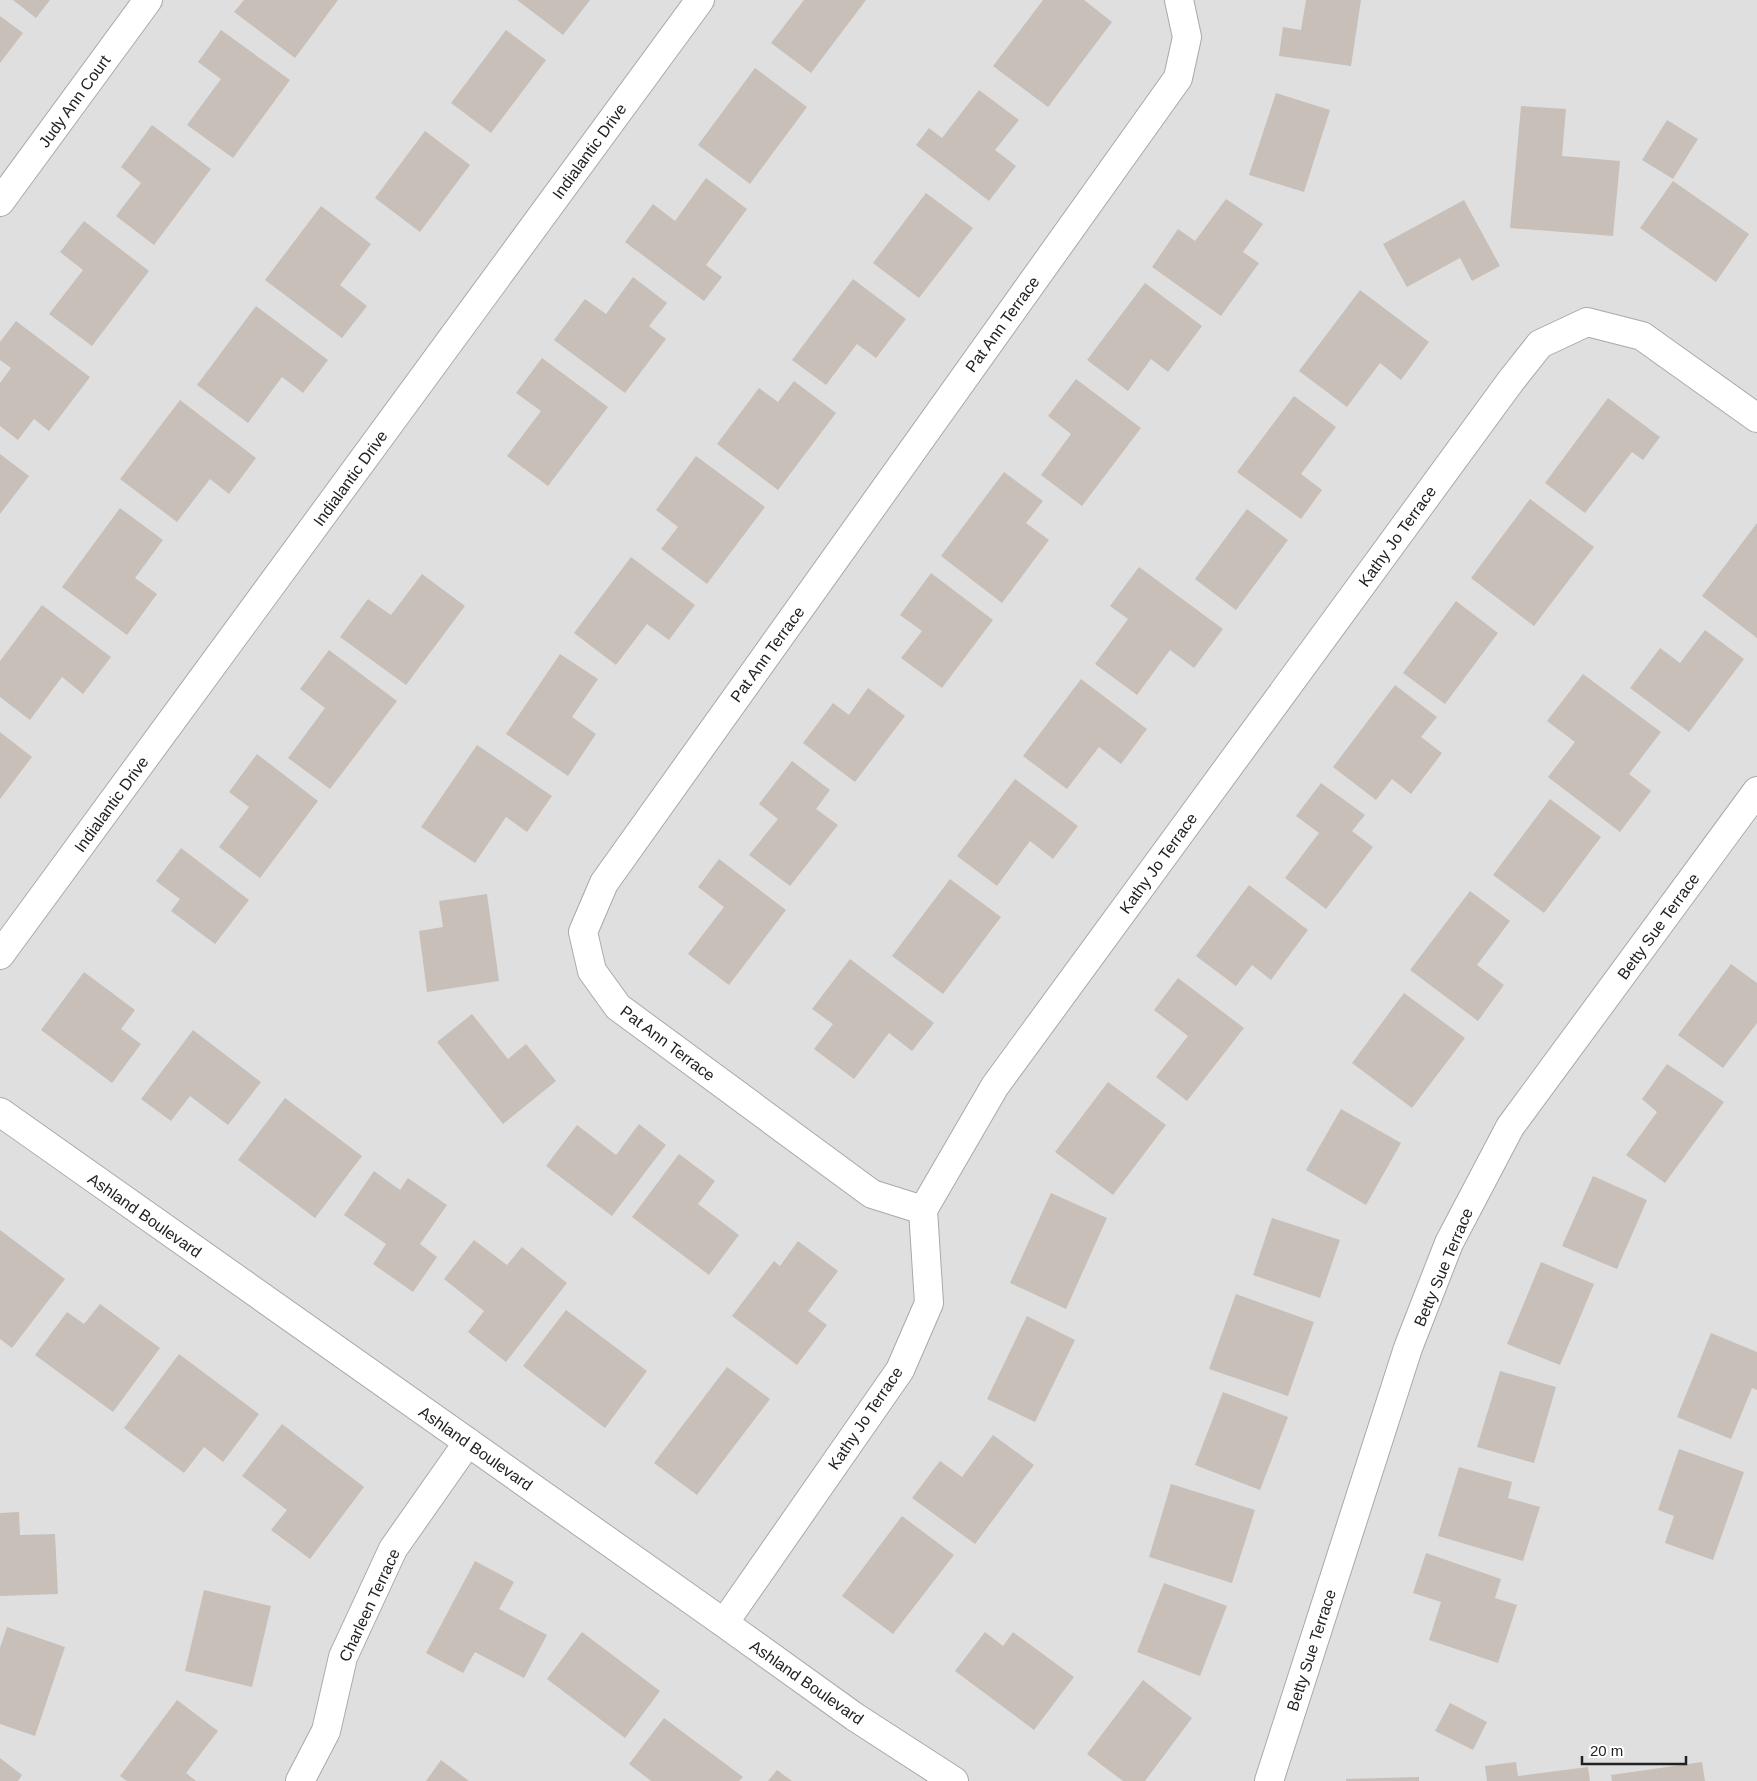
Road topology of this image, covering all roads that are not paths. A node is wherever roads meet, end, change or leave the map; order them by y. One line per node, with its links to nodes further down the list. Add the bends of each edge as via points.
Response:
1 (148, 0): 4 (street, Judy Ann Court)
2 (700, 0): 7 (street, Indialantic Drive)
3 (1179, 0): 9 (street, Pat Ann Terrace, via 1187,37 1178,78 604,883 583,932 592,971 618,1007 872,1194)
4 (0, 202)
5 (1757, 418): 9 (street, Kathy Jo Terrace, via 1642,336 1587,322 1540,344 995,1086)
6 (1757, 791): 14 (street, Betty Sue Terrace, via 1510,1127 1450,1243 1408,1348)
7 (0, 955)
8 (0, 1112): 10 (street, Ashland Boulevard)
9 (923, 1210): 11 (street, Kathy Jo Terrace, via 929,1303 900,1370)
10 (468, 1442): 11 (street, Ashland Boulevard); 12 (street, Charleen Terrace, via 393,1549 343,1658 326,1731)
11 (724, 1623): 13 (street, Ashland Boulevard, via 855,1717)
12 (300, 1781)
13 (954, 1781)
14 (1269, 1781)

